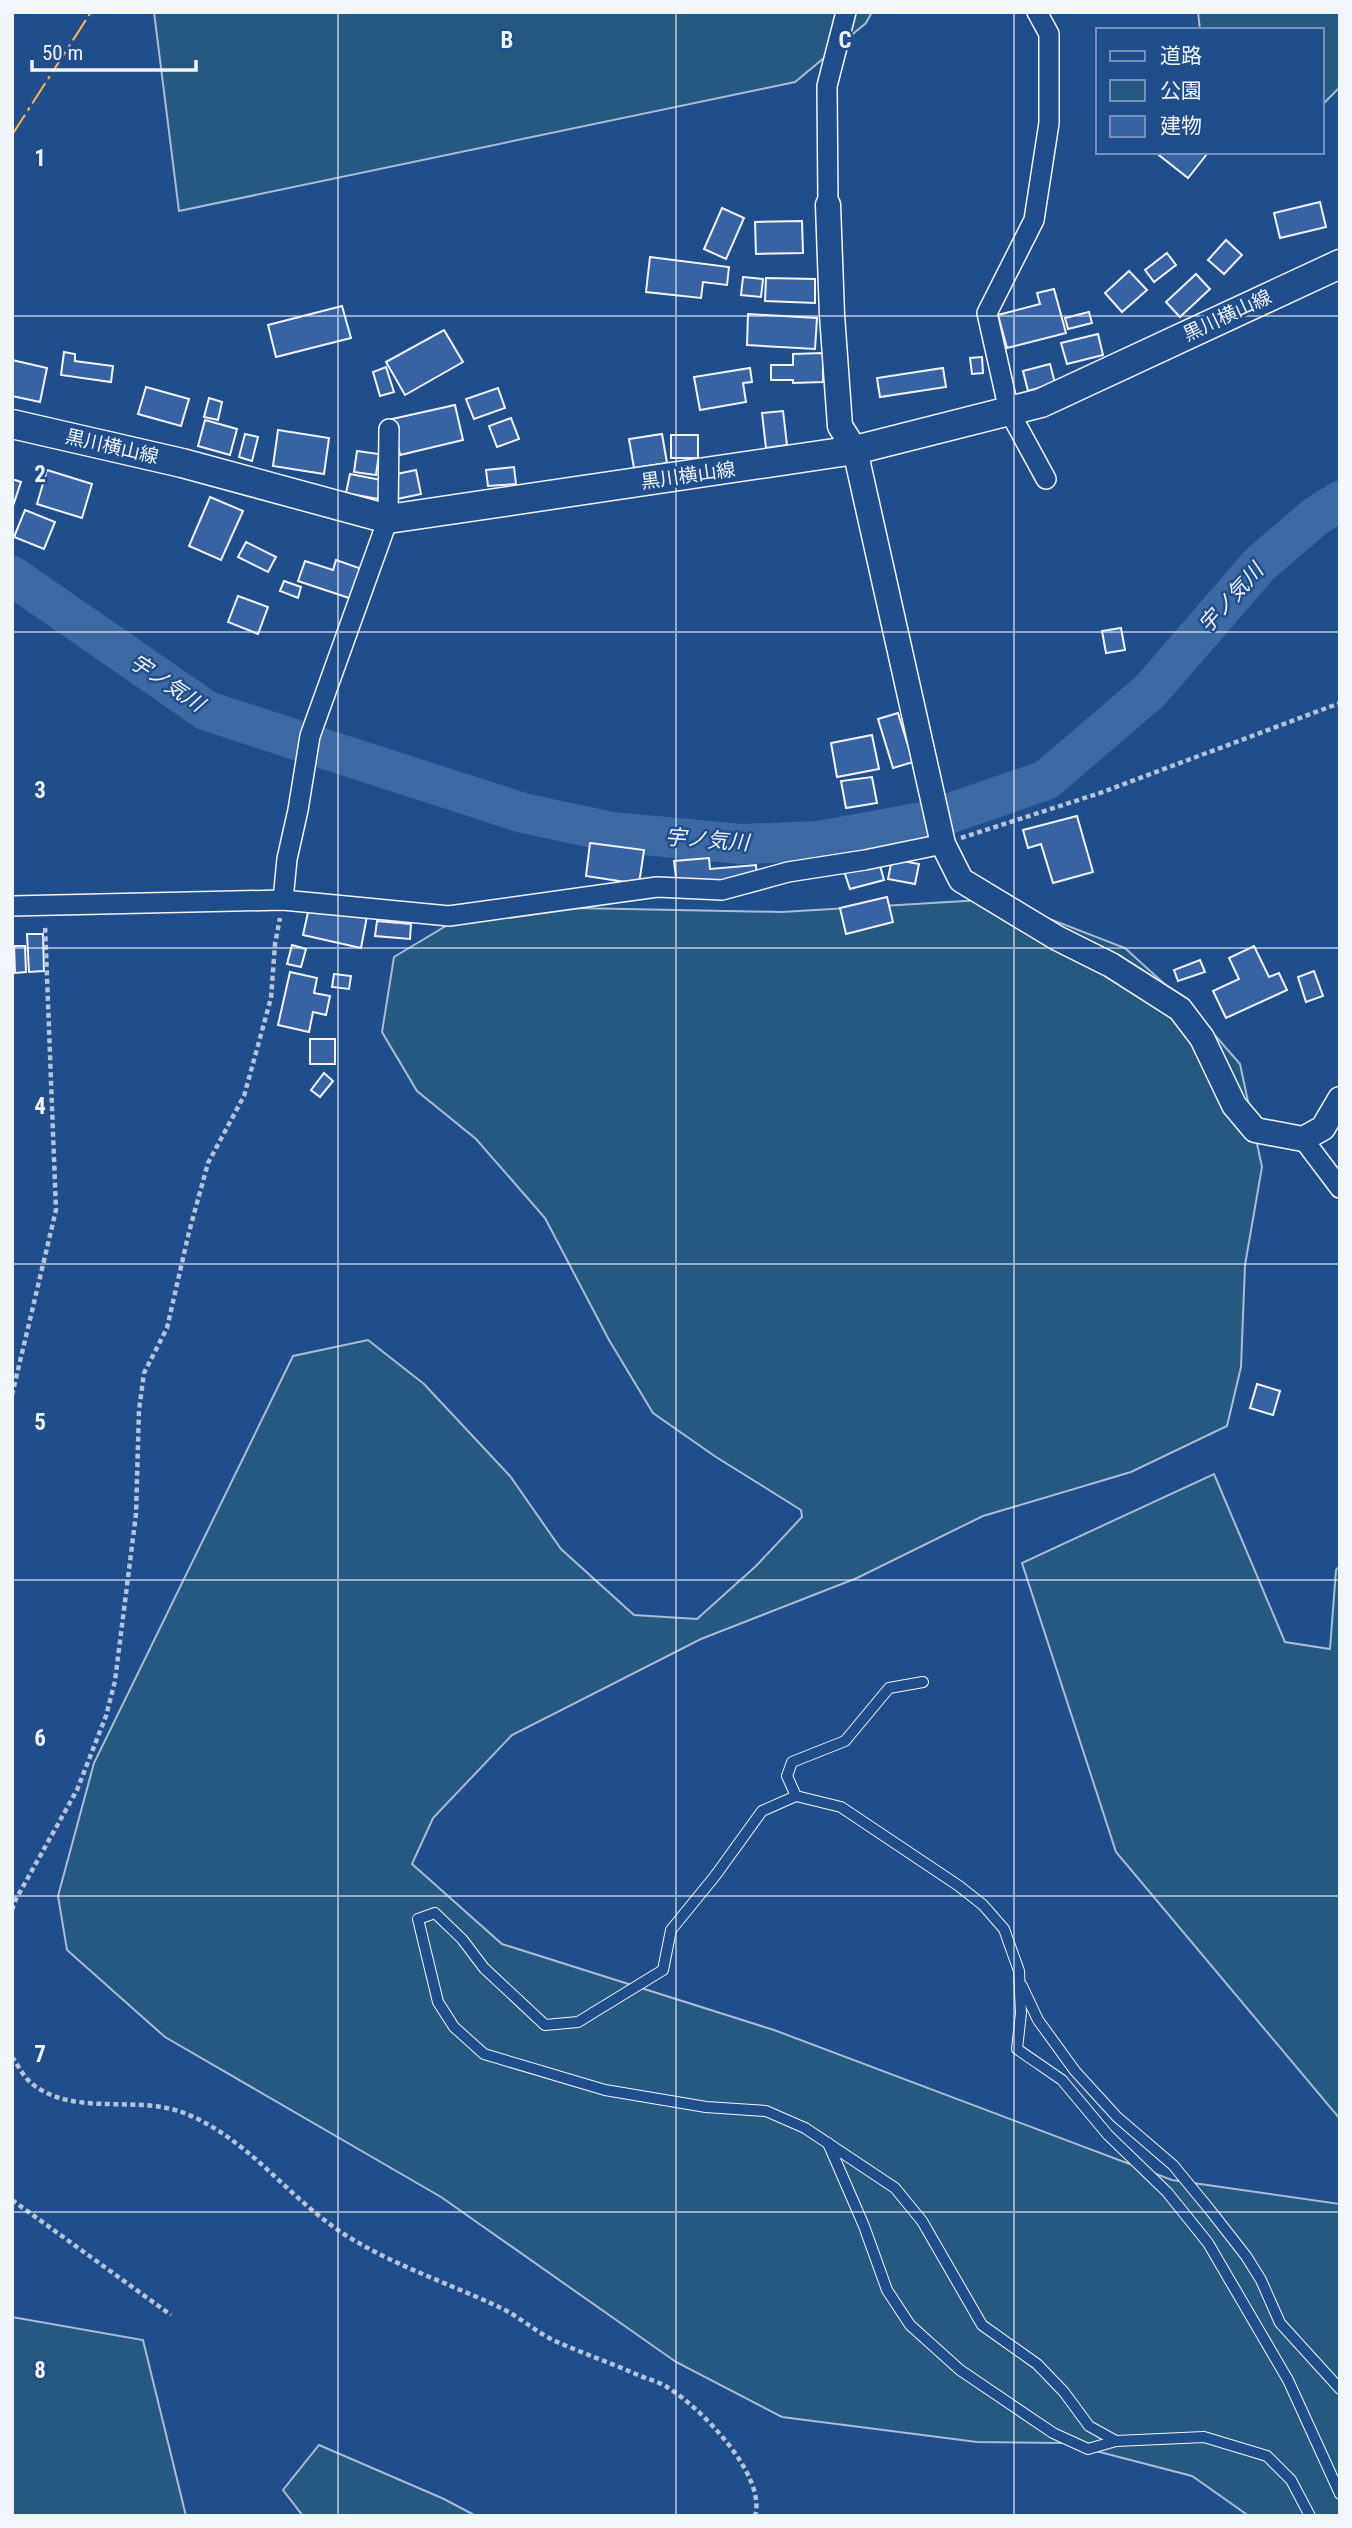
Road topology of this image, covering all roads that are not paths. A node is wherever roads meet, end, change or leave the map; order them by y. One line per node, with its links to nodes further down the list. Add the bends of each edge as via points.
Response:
1 (846, 12): 3 (street, via 827,86)
2 (1037, 12): 5 (street, via 1049,34 1049,123 1034,220 987,313)
3 (828, 205): 8 (street, via 840,426)
4 (1340, 264): 5 (main road, 黒川横山線, via 1041,403)
5 (1009, 411): 8 (main road, 黒川横山線); 9 (street)
6 (12, 424): 10 (main road, 黒川横山線, via 181,463)
7 (389, 429): 10 (street)
8 (855, 450): 10 (main road, 黒川横山線); 11 (street)
9 (1046, 479)
10 (388, 519): 12 (street, via 308,745)
11 (943, 844): 12 (street, via 788,872 722,890 657,887 449,916); 15 (street, via 961,880 1180,1009 1202,1038 1234,1105 1255,1130)
12 (283, 900): 13 (street)
13 (12, 906)
14 (1340, 1099): 15 (street, via 1324,1128)
15 (1303, 1139): 16 (street)
16 (1340, 1188)
17 (923, 1682): 18 (lane, via 889,1688 845,1741 792,1762 787,1776)
18 (796, 1796): 19 (lane, via 841,1807 983,1905 1004,1929); 20 (lane, via 762,1811 671,1930 663,1970 578,2022 545,2025 484,1968 435,1913 418,1919 438,2002 454,2027 484,2054 605,2090 706,2107 766,2111)
19 (1019, 1980): 21 (lane, via 1038,2020 1075,2071 1117,2117 1173,2165 1203,2201 1246,2256 1280,2323); 23 (lane, via 1017,2049 1062,2080 1208,2243 1288,2381)
20 (828, 2141): 22 (lane, via 895,2188 922,2221 982,2325 1038,2364 1088,2426); 22 (lane, via 887,2290 910,2325 960,2370 1053,2433 1088,2449)
21 (1340, 2389)
22 (1116, 2441): 24 (lane, via 1204,2437 1267,2456 1291,2480)
23 (1340, 2494)
24 (1310, 2516)

